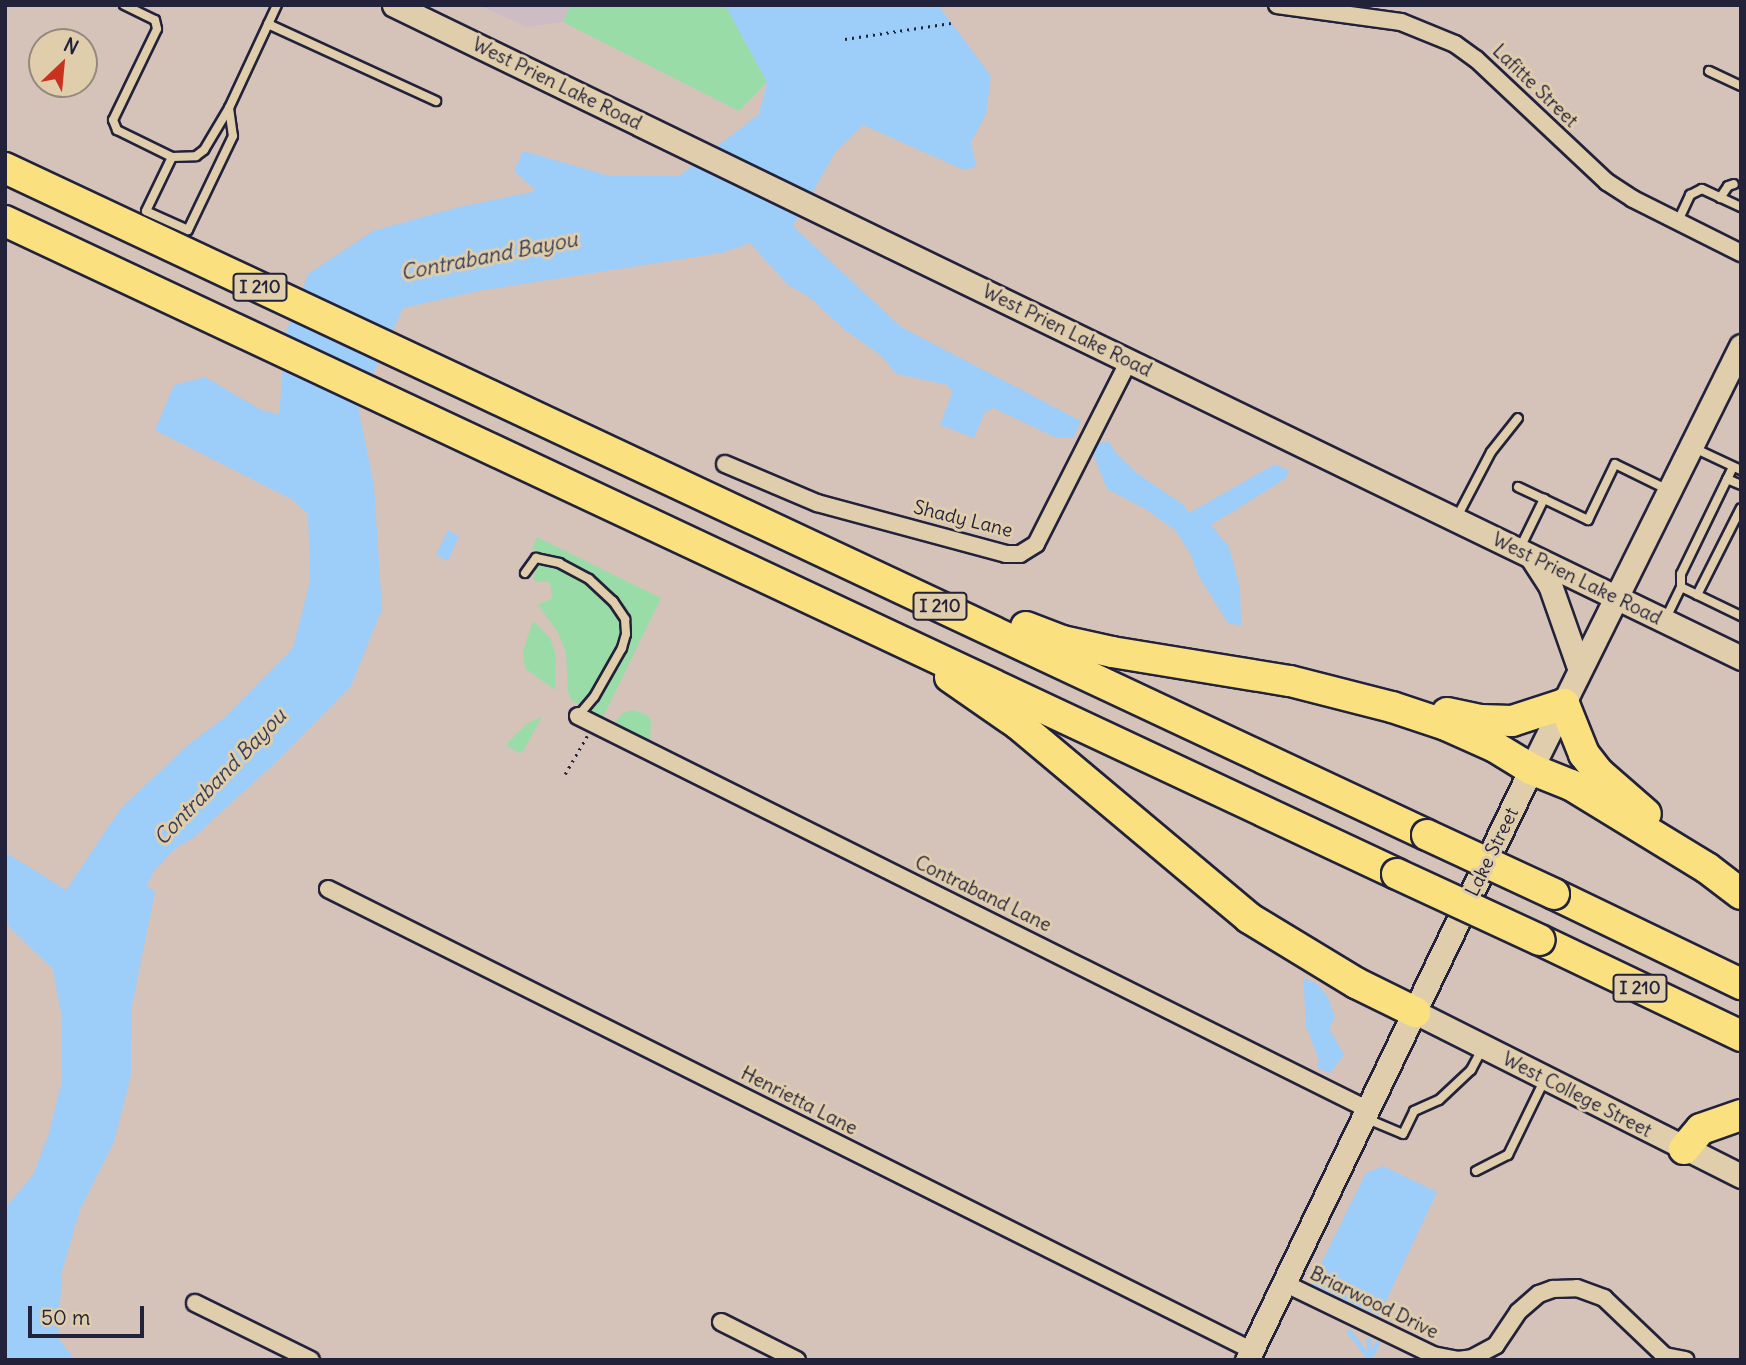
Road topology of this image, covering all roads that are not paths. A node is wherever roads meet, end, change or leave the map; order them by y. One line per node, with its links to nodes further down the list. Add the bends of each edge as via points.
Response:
1 (124, 5): 10 (lane, via 155,20 157,29 113,120 117,130)
2 (276, 5): 5 (lane)
3 (394, 5): 19 (street, West Prien Lake Road)
4 (1278, 5): 16 (street, Lafitte Street, via 1401,22 1455,44 1587,167)
5 (268, 24): 8 (lane); 9 (lane)
6 (1709, 71): 7 (lane)
7 (1741, 86)
8 (436, 101)
9 (229, 108): 10 (lane, via 204,150 196,156); 10 (lane, via 233,136 188,230 146,211)
10 (172, 158)
11 (5, 168): 32 (highway, I 210)
12 (1734, 184): 13 (lane)
13 (1720, 198): 14 (lane); 16 (lane, via 1702,190 1690,195)
14 (1741, 207)
15 (5, 221): 38 (highway, I 210)
16 (1677, 222): 17 (street, Lafitte Street)
17 (1741, 253)
18 (1741, 346): 21 (street, Lake Street)
19 (1129, 361): 22 (street, Shady Lane, via 1036,544 1020,554 817,503); 30 (street, West Prien Lake Road)
20 (1518, 418): 30 (lane, via 1491,453)
21 (1691, 446): 23 (lane); 27 (street, Lake Street)
22 (725, 464)
23 (1737, 469): 24 (lane)
24 (1727, 479): 25 (lane); 34 (lane, via 1681,574)
25 (1741, 485)
26 (1518, 487): 28 (lane)
27 (1668, 490): 28 (lane, via 1615,464 1588,520); 36 (street, Lake Street)
28 (1544, 499): 31 (lane)
29 (1741, 508): 35 (lane)
30 (1456, 520): 31 (street, West Prien Lake Road)
31 (1525, 554): 36 (street, West Prien Lake Road); 41 (street, via 1550,585)
32 (829, 555): 42 (highway, via 1062,641 1290,681); 49 (highway, I 210, bridge)
33 (525, 573): 44 (lane, via 536,558 559,563 589,579 625,619 622,648)
34 (1681, 587): 35 (lane); 39 (lane)
35 (1697, 595): 37 (lane)
36 (1616, 597): 39 (street, West Prien Lake Road); 41 (street, Lake Street)
37 (1741, 616)
38 (861, 621): 50 (highway, via 1018,724 1250,918 1356,983); 51 (highway, I 210, bridge)
39 (1664, 621): 40 (street, West Prien Lake Road)
40 (1737, 653)
41 (1580, 670): 43 (street, Lake Street)
42 (1367, 700): 43 (highway, via 1512,721); 45 (highway, via 1446,725)
43 (1564, 704): 45 (street, Lake Street); 46 (highway, via 1584,754 1599,773)
44 (586, 720): 54 (street, Contraband Lane)
45 (1531, 769): 46 (highway, via 1571,785); 50 (street, Lake Street)
46 (1707, 868): 48 (highway)
47 (328, 889): 62 (street, Henrietta Lane)
48 (1741, 894)
49 (1741, 984)
50 (1415, 1012): 52 (street, West College Street); 54 (street, Lake Street)
51 (1741, 1036)
52 (1483, 1047): 53 (street, West College Street); 54 (lane, via 1471,1070 1439,1100 1414,1111 1403,1134)
53 (1546, 1079): 56 (street, West College Street); 57 (lane, via 1508,1155)
54 (1367, 1114): 59 (street, Lake Street)
55 (1741, 1115): 56 (highway, via 1701,1129)
56 (1684, 1149): 58 (street, West College Street)
57 (1476, 1171)
58 (1741, 1176)
59 (1284, 1283): 62 (street, Lake Street); 65 (street, Briarwood Drive, via 1433,1355 1458,1360 1496,1345 1518,1312 1539,1294 1577,1288 1604,1298 1665,1356)
60 (195, 1303): 63 (street)
61 (721, 1322): 64 (street)
62 (1249, 1355)
63 (310, 1360)
64 (797, 1360)
65 (1686, 1360)

